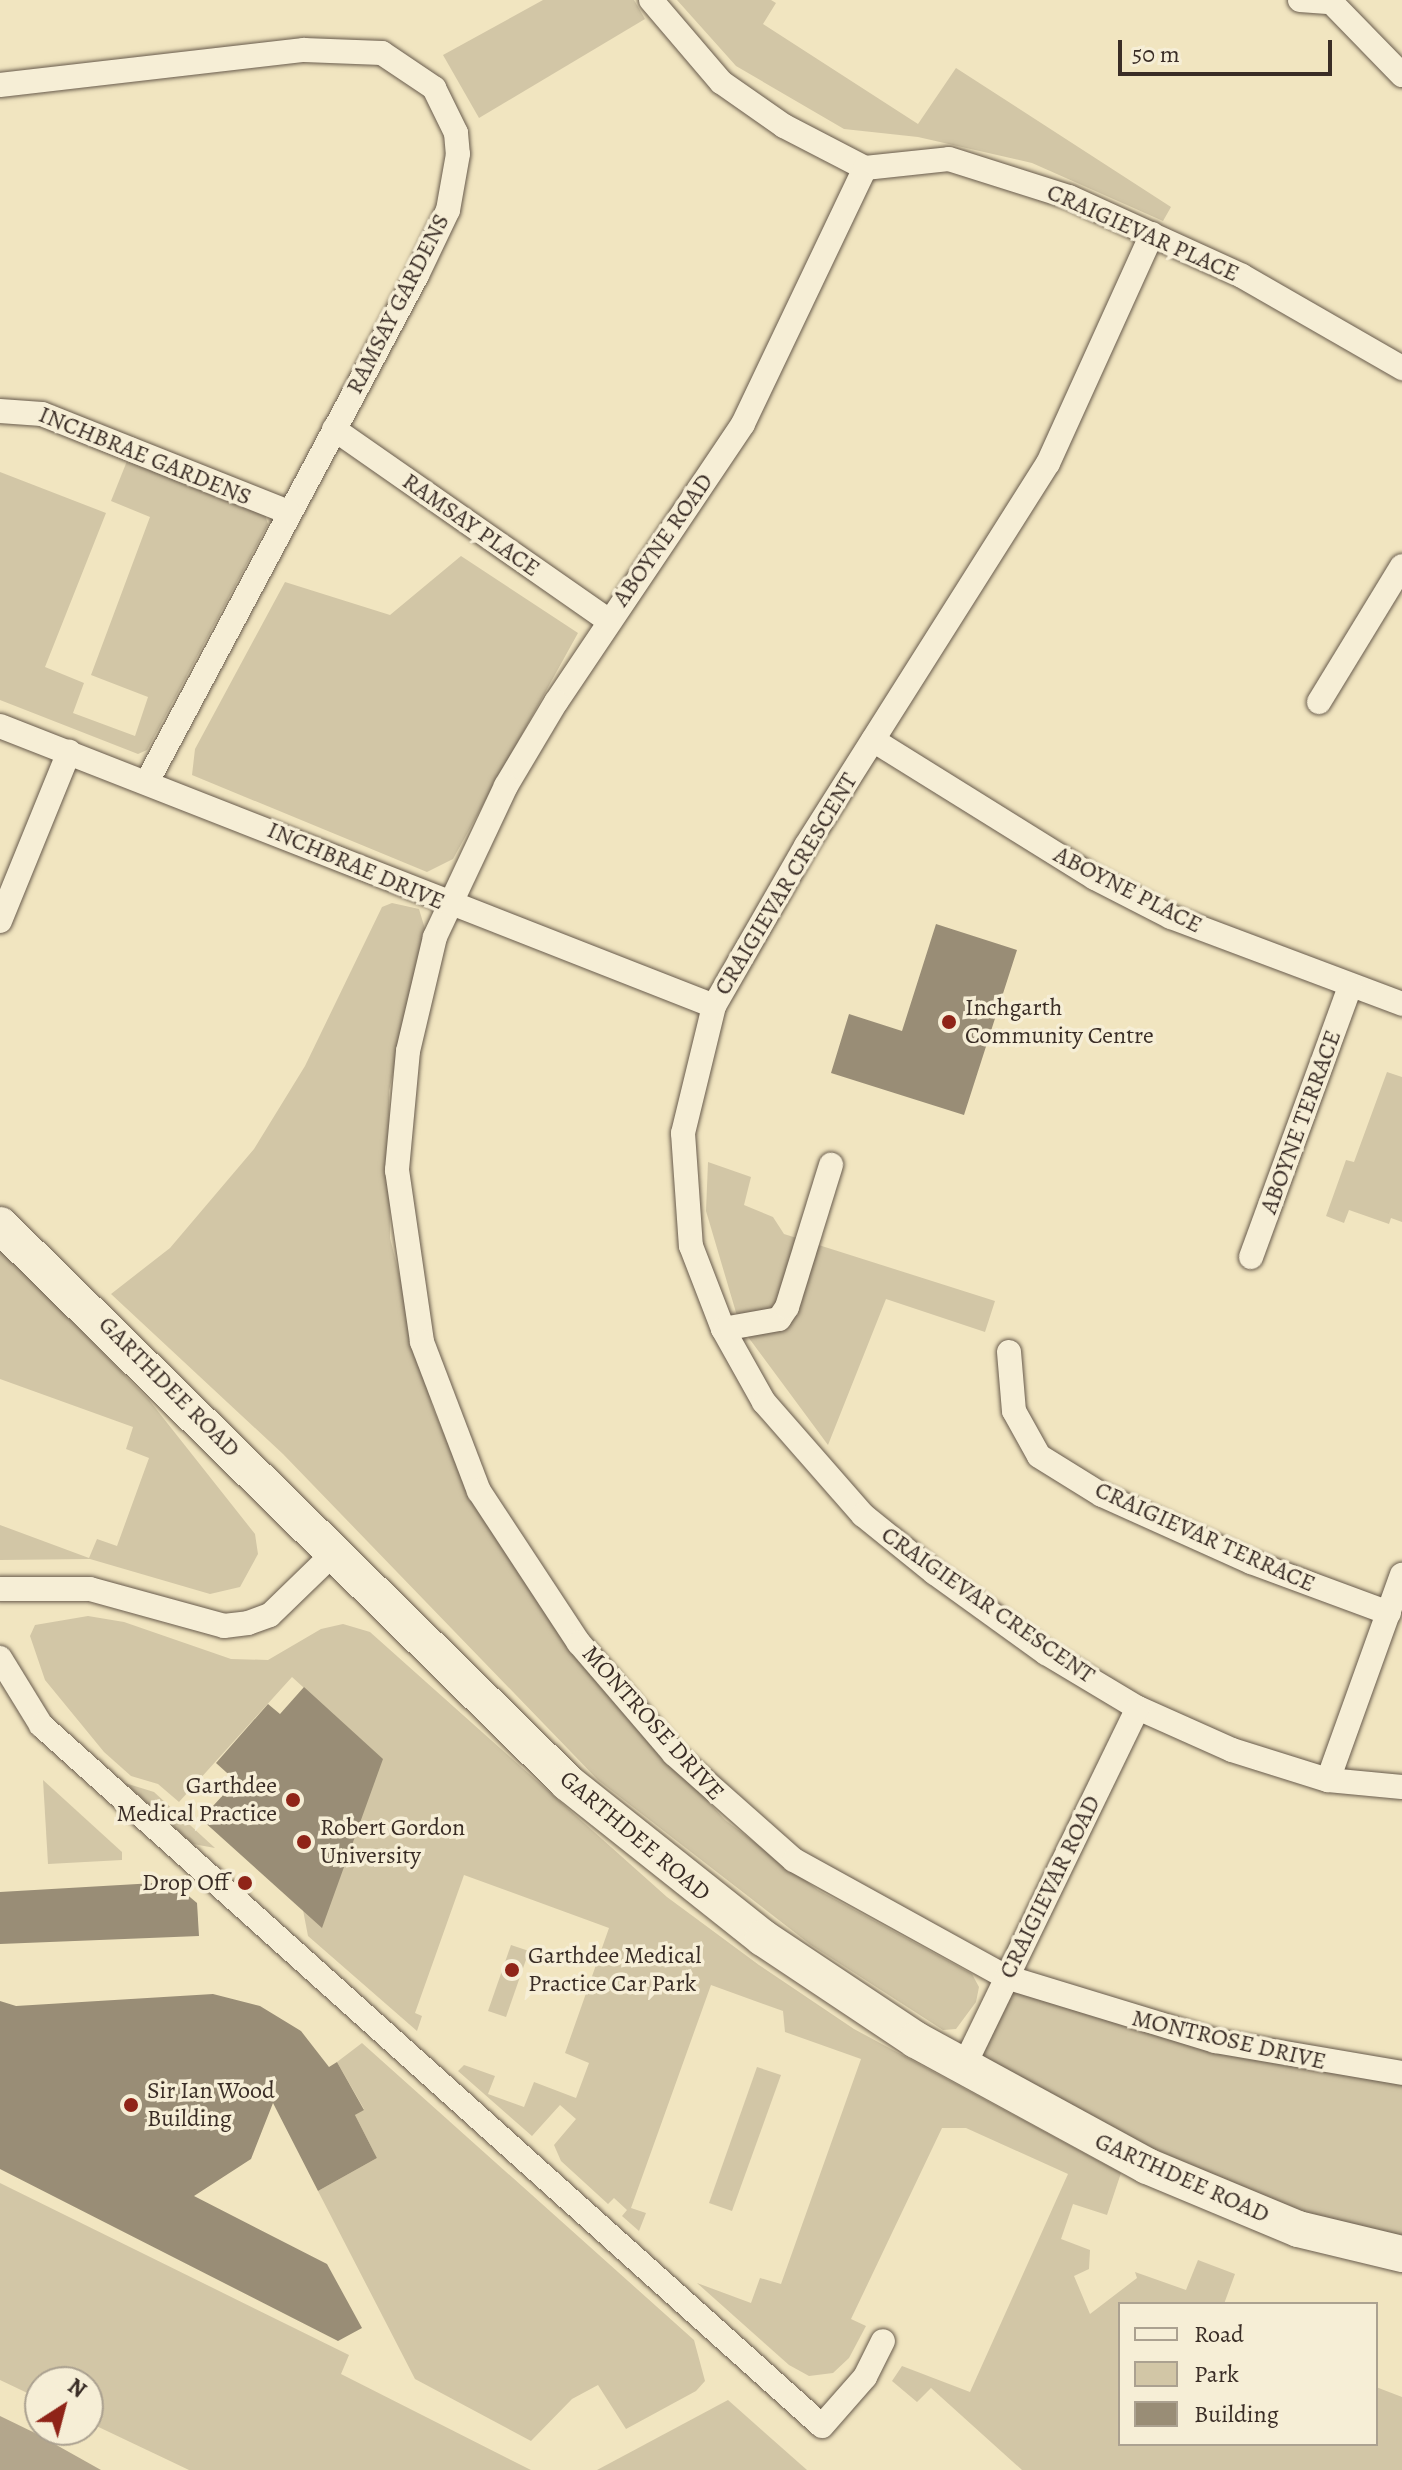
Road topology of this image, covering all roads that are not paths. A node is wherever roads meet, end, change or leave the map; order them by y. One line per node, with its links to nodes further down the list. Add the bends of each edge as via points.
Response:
1 (651, 0): 6 (street, via 721,82 784,126)
2 (1300, 0): 3 (street)
3 (1331, 1): 4 (street)
4 (1402, 75)
5 (0, 85): 10 (street, RAMSAY GARDENS, via 304,50 382,53 434,88 448,109 458,154 448,210)
6 (865, 168): 7 (street, CRAIGIEVAR PLACE, via 949,159 1069,197); 13 (street, ABOYNE ROAD, via 743,424)
7 (1152, 234): 8 (street, CRAIGIEVAR PLACE, via 1242,276); 16 (street, CRAIGIEVAR CRESCENT, via 1048,463)
8 (1402, 368)
9 (0, 411): 11 (street, INCHBRAE GARDENS, via 42,414)
10 (334, 429): 11 (street, RAMSAY GARDENS); 13 (street, RAMSAY PLACE)
11 (288, 512): 18 (street, RAMSAY GARDENS)
12 (1402, 566): 14 (street)
13 (608, 620): 19 (street, ABOYNE ROAD, via 506,786)
14 (1319, 702)
15 (0, 726): 17 (street, INCHBRAE DRIVE)
16 (873, 740): 21 (street, ABOYNE PLACE, via 1095,878 1171,917); 23 (street, CRAIGIEVAR CRESCENT)
17 (69, 752): 18 (street, INCHBRAE DRIVE); 20 (street)
18 (148, 780): 19 (street, INCHBRAE DRIVE)
19 (449, 905): 23 (street, INCHBRAE DRIVE); 37 (street, MONTROSE DRIVE, via 415,1008 397,1170 422,1342 479,1491 579,1643 674,1754 737,1815 830,1884)
20 (0, 921)
21 (1350, 987): 22 (street, ABOYNE PLACE); 26 (street, ABOYNE TERRACE)
22 (1402, 1004)
23 (714, 1006): 27 (street, CRAIGIEVAR CRESCENT, via 691,1082 684,1191 691,1246)
24 (831, 1165): 27 (street, via 787,1307 779,1319)
25 (0, 1225): 29 (street, GARTHDEE ROAD)
26 (1251, 1257)
27 (723, 1329): 34 (street, CRAIGIEVAR CRESCENT, via 764,1402 863,1515 1046,1653)
28 (1009, 1352): 32 (street, CRAIGIEVAR TERRACE, via 1014,1411 1039,1456 1116,1501)
29 (335, 1552): 31 (street, via 270,1615 248,1623 224,1626 90,1589); 38 (street, GARTHDEE ROAD, via 568,1783 639,1842 829,1985)
30 (1402, 1575): 32 (street)
31 (1, 1595)
32 (1389, 1613): 35 (street)
33 (0, 1658): 41 (street, via 41,1725 822,2426 865,2377)
34 (1138, 1708): 35 (street, CRAIGIEVAR CRESCENT, via 1232,1750); 37 (street, CRAIGIEVAR ROAD)
35 (1328, 1780): 36 (street, CRAIGIEVAR CRESCENT)
36 (1402, 1787)
37 (1006, 1977): 38 (street, CRAIGIEVAR ROAD); 39 (street, MONTROSE DRIVE, via 1215,2041)
38 (963, 2068): 40 (street, GARTHDEE ROAD, via 1147,2166 1249,2212)
39 (1402, 2073)
40 (1402, 2254)
41 (883, 2341)

